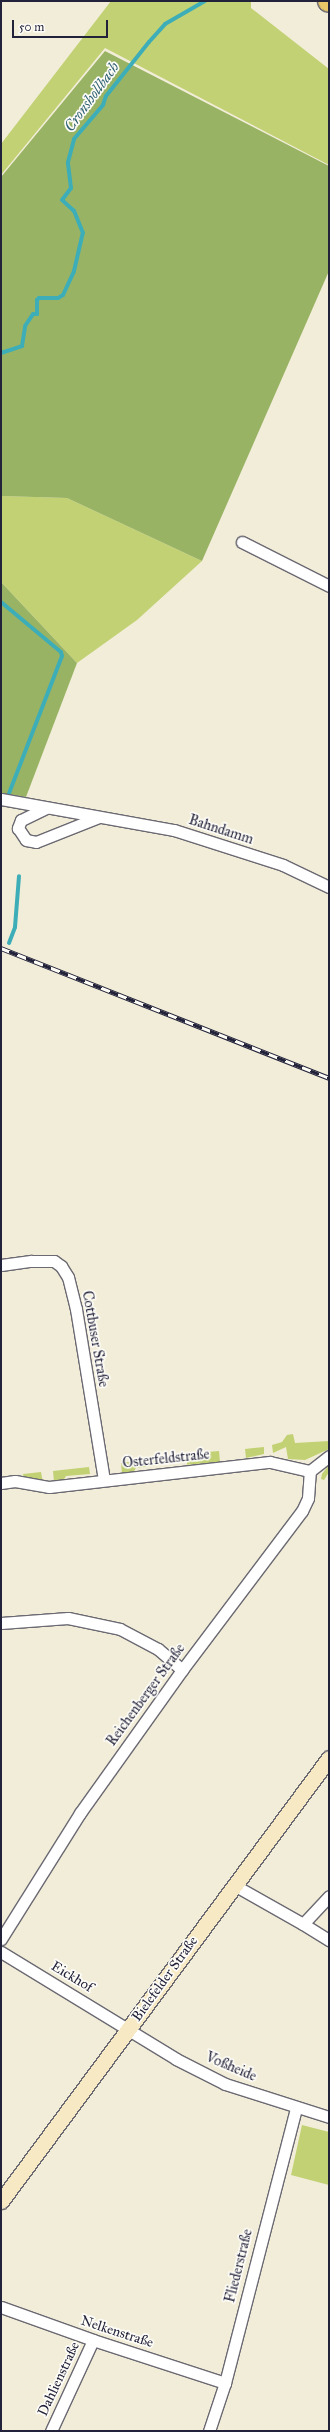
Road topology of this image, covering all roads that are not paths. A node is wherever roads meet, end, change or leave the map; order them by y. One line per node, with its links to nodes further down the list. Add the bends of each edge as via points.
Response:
1 (242, 542): 2 (street)
2 (329, 586)
3 (1, 799): 4 (street, Bahndamm)
4 (46, 808): 5 (street, Bahndamm); 5 (street, via 21,820 18,828 26,840 36,842)
5 (100, 817): 6 (street, Bahndamm, via 174,830 283,865)
6 (329, 887)
7 (1, 1265): 10 (street, Cottbuser Straße, via 54,1261 68,1277 76,1309)
8 (329, 1456): 9 (street)
9 (310, 1471): 10 (street, Osterfeldstraße, via 270,1462); 13 (street, Reichenberger Straße, via 308,1498 302,1511)
10 (104, 1480): 11 (street, Osterfeldstraße, via 49,1487 15,1481)
11 (1, 1483)
12 (1, 1623): 13 (street, via 68,1618 120,1629 158,1649)
13 (182, 1670): 18 (street, Reichenberger Straße, via 80,1813)
14 (329, 1758): 15 (main road, Bielefelder Straße)
15 (234, 1885): 17 (street); 21 (main road, Bielefelder Straße)
16 (329, 1896): 17 (street)
17 (303, 1924): 19 (street)
18 (1, 1939)
19 (329, 1940)
20 (1, 1952): 21 (street, Eickhof)
21 (128, 2028): 22 (street, Voßheide, via 176,2059 225,2084); 24 (main road, Bielefelder Straße)
22 (296, 2108): 23 (street, Voßheide); 27 (street, Fliederstraße)
23 (329, 2117)
24 (1, 2201)
25 (1, 2307): 26 (street, Nelkenstraße)
26 (93, 2340): 27 (street, Nelkenstraße); 28 (street, Dahlienstraße)
27 (225, 2383): 29 (street, Fliederstraße)
28 (52, 2431)
29 (209, 2431)

